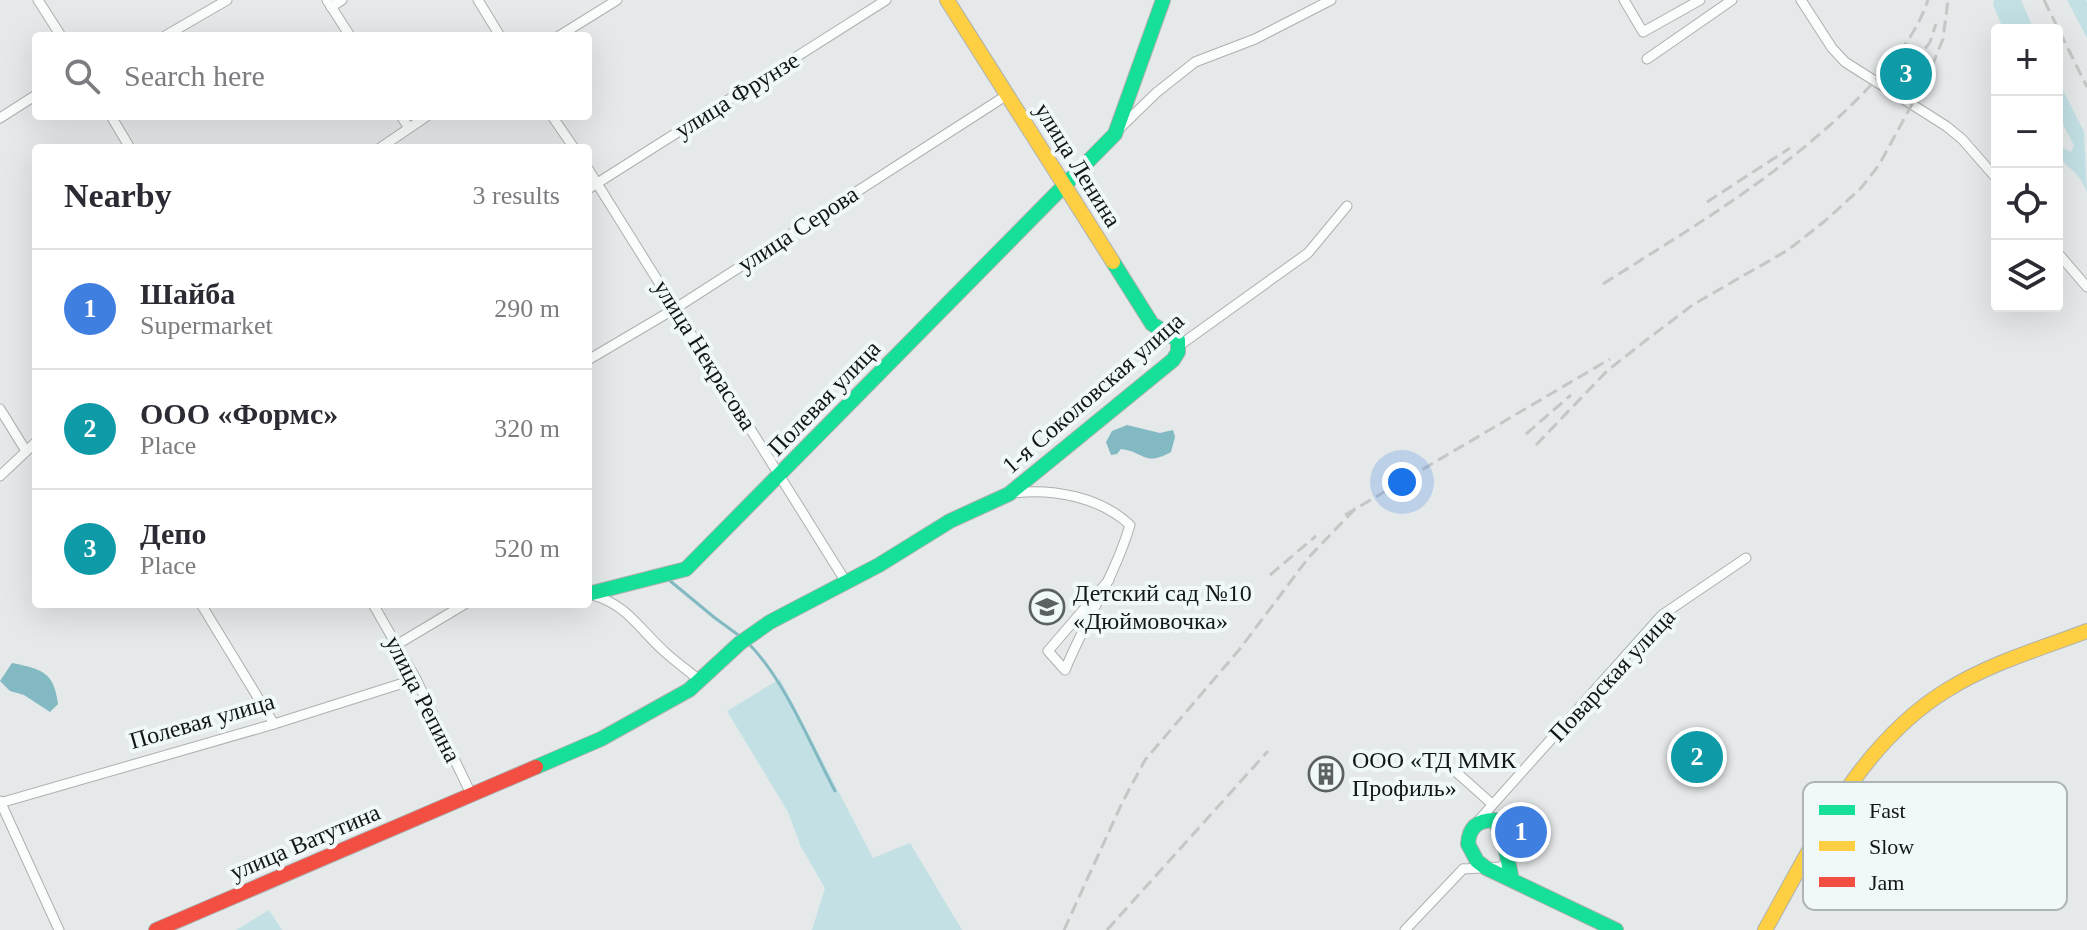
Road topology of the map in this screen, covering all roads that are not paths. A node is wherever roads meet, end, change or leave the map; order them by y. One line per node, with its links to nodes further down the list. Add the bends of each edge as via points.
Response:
1 (38, 0): 15 (street)
2 (227, 0): 16 (street)
3 (342, 0): 14 (street)
4 (478, 0): 18 (street)
5 (617, 0): 19 (street)
6 (886, 0): 35 (street, улица Фрунзе)
7 (947, 0): 21 (street, улица Ленина)
8 (1163, 0): 29 (street)
9 (1331, 0): 29 (street, via 1195,62)
10 (1624, 0): 11 (street, via 1643,32)
11 (1700, 0)
12 (1732, 0): 20 (street)
13 (1801, 0): 33 (street, via 1845,62 1946,126)
14 (329, 3): 17 (street)
15 (58, 32)
16 (172, 32)
17 (347, 32)
18 (498, 32)
19 (565, 32)
20 (1647, 59)
21 (1007, 95): 34 (street, улица Ленина); 39 (street, улица Серова)
22 (32, 98): 23 (street)
23 (0, 118)
24 (113, 120): 30 (street)
25 (404, 120): 28 (street)
26 (421, 120): 28 (street)
27 (555, 120): 32 (street)
28 (409, 128): 31 (street)
29 (1115, 134): 34 (street, Полевая улица)
30 (128, 144)
31 (386, 144)
32 (571, 144)
33 (1991, 172)
34 (1063, 185): 40 (street, улица Ленина, via 1152,324); 45 (street, Полевая улица)
35 (593, 186): 39 (street, улица Некрасова)
36 (1347, 206): 40 (street, 1-я Соколовская улица, via 1308,253)
37 (2063, 259): 38 (street)
38 (2087, 287)
39 (676, 308): 41 (street, улица Серова); 45 (street, улица Некрасова)
40 (1180, 345): 47 (street, 1-я Соколовская улица, via 1159,373)
41 (592, 358)
42 (0, 409): 44 (street)
43 (32, 446): 44 (street)
44 (26, 451): 46 (street)
45 (780, 475): 50 (street, улица Некрасова); 51 (street, Полевая улица, via 686,569)
46 (0, 476)
47 (1009, 494): 49 (street, via 1061,492 1120,516 1130,525); 50 (street, 1-я Соколовская улица, via 958,516)
48 (1746, 558): 65 (street, Поварская улица, via 1662,615)
49 (1109, 580): 49 (street, via 1079,636 1065,670 1048,651)
50 (846, 582): 59 (street, 1-я Соколовская улица, via 770,622)
51 (592, 593)
52 (592, 595): 59 (street, via 610,599)
53 (203, 608): 60 (street)
54 (376, 608): 57 (street, улица Репина)
55 (457, 608): 57 (street)
56 (2087, 631): 62 (street, via 1975,675 1931,700)
57 (395, 639): 58 (street, улица Репина)
58 (416, 679): 60 (street, Полевая улица); 63 (street, улица Репина)
59 (700, 681): 63 (street, улица Ватутина, via 601,739)
60 (274, 724): 64 (street, Полевая улица)
61 (1455, 771): 65 (street)
62 (1851, 782)
63 (471, 794): 73 (street, улица Ватутина)
64 (0, 802): 72 (street)
65 (1492, 810): 66 (street, via 1477,824); 67 (street)
66 (1467, 848): 69 (street); 70 (street)
67 (1509, 862): 69 (street); 71 (street)
68 (1803, 863): 76 (street)
69 (1486, 868): 70 (street); 71 (street)
70 (1463, 869): 74 (street)
71 (1512, 880): 75 (street)
72 (59, 930)
73 (156, 930)
74 (1405, 930)
75 (1616, 930)
76 (1765, 930)

